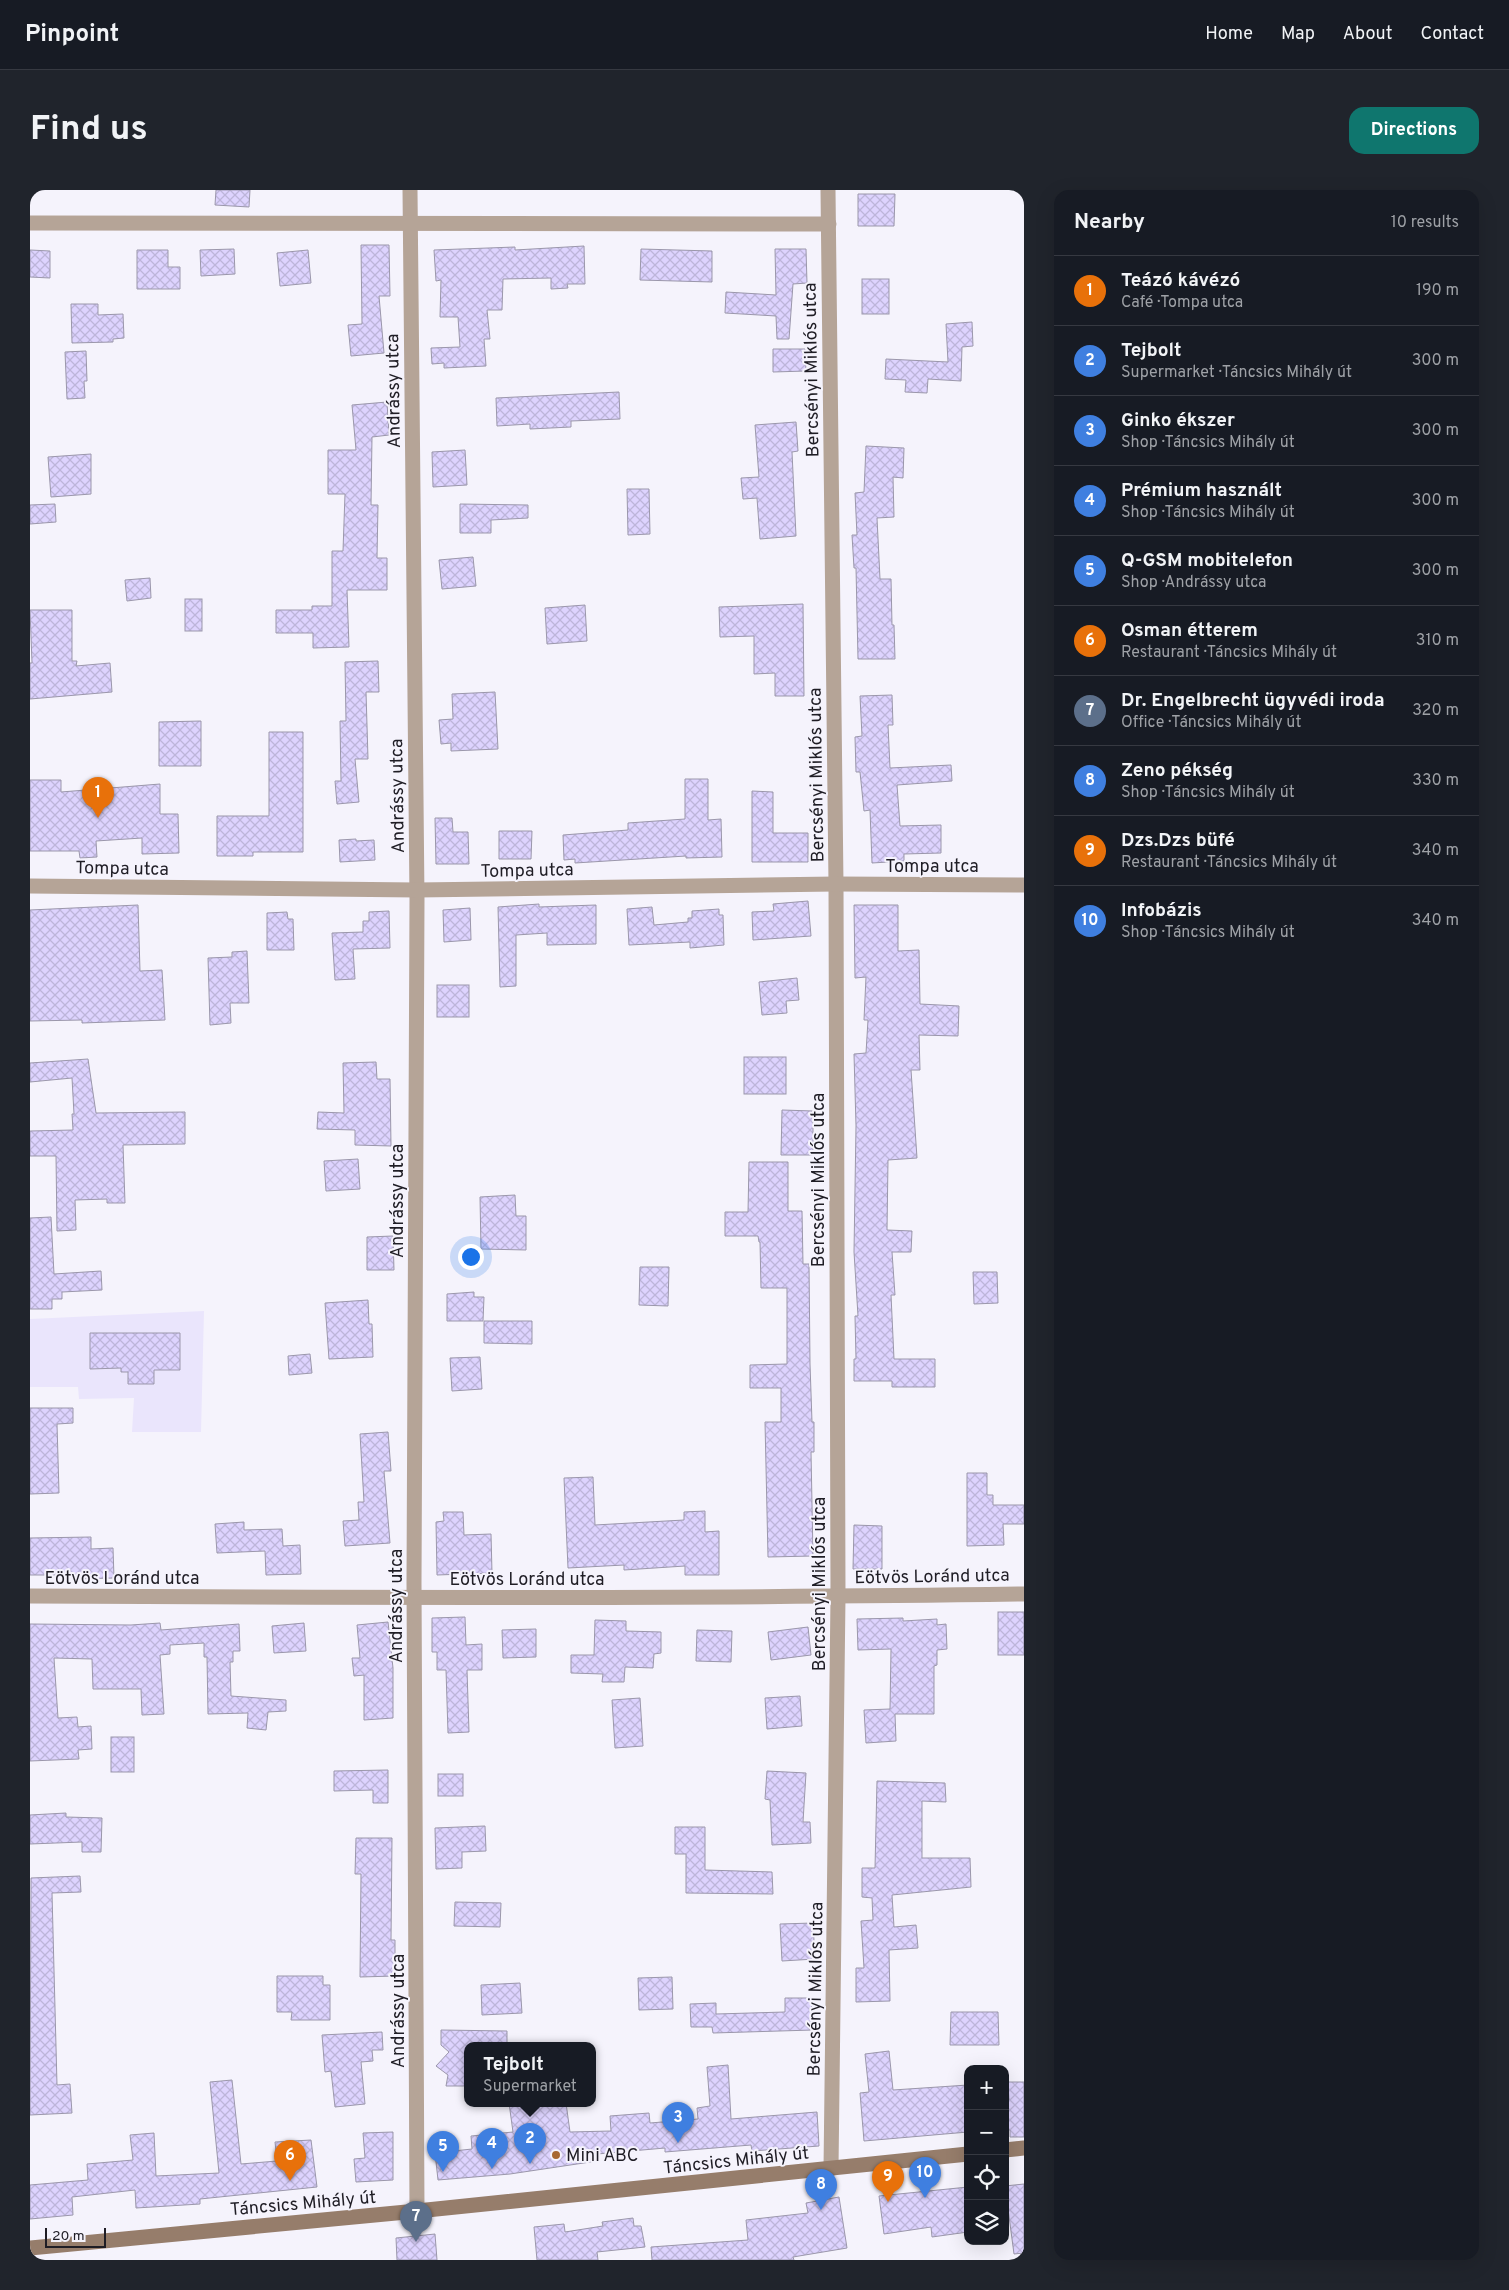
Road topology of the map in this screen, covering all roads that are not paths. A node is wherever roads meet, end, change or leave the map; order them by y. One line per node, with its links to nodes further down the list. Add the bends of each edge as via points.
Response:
1 (410, 190): 3 (street, Andrássy utca)
2 (828, 190): 5 (street, Bercsényi Miklós utca)
3 (410, 222): 4 (street); 5 (street); 9 (street, Andrássy utca)
4 (30, 223)
5 (829, 224): 6 (street, Bercsényi Miklós utca)
6 (836, 884): 7 (street, Tompa utca); 9 (street, Tompa utca); 12 (street, Bercsényi Miklós utca)
7 (1024, 884)
8 (30, 886): 9 (street, Tompa utca)
9 (417, 890): 13 (street, Andrássy utca)
10 (1024, 1594): 12 (street, Eötvös Loránd utca)
11 (30, 1596): 13 (street, Eötvös Loránd utca)
12 (838, 1597): 13 (street, Eötvös Loránd utca); 17 (street, Bercsényi Miklós utca)
13 (414, 1599): 18 (street, Andrássy utca)
14 (1024, 2148): 15 (street)
15 (1009, 2150)
16 (964, 2154): 17 (street, Táncsics Mihály út)
17 (832, 2169): 18 (street, Táncsics Mihály út)
18 (417, 2211): 19 (street, Táncsics Mihály út)
19 (30, 2248)

